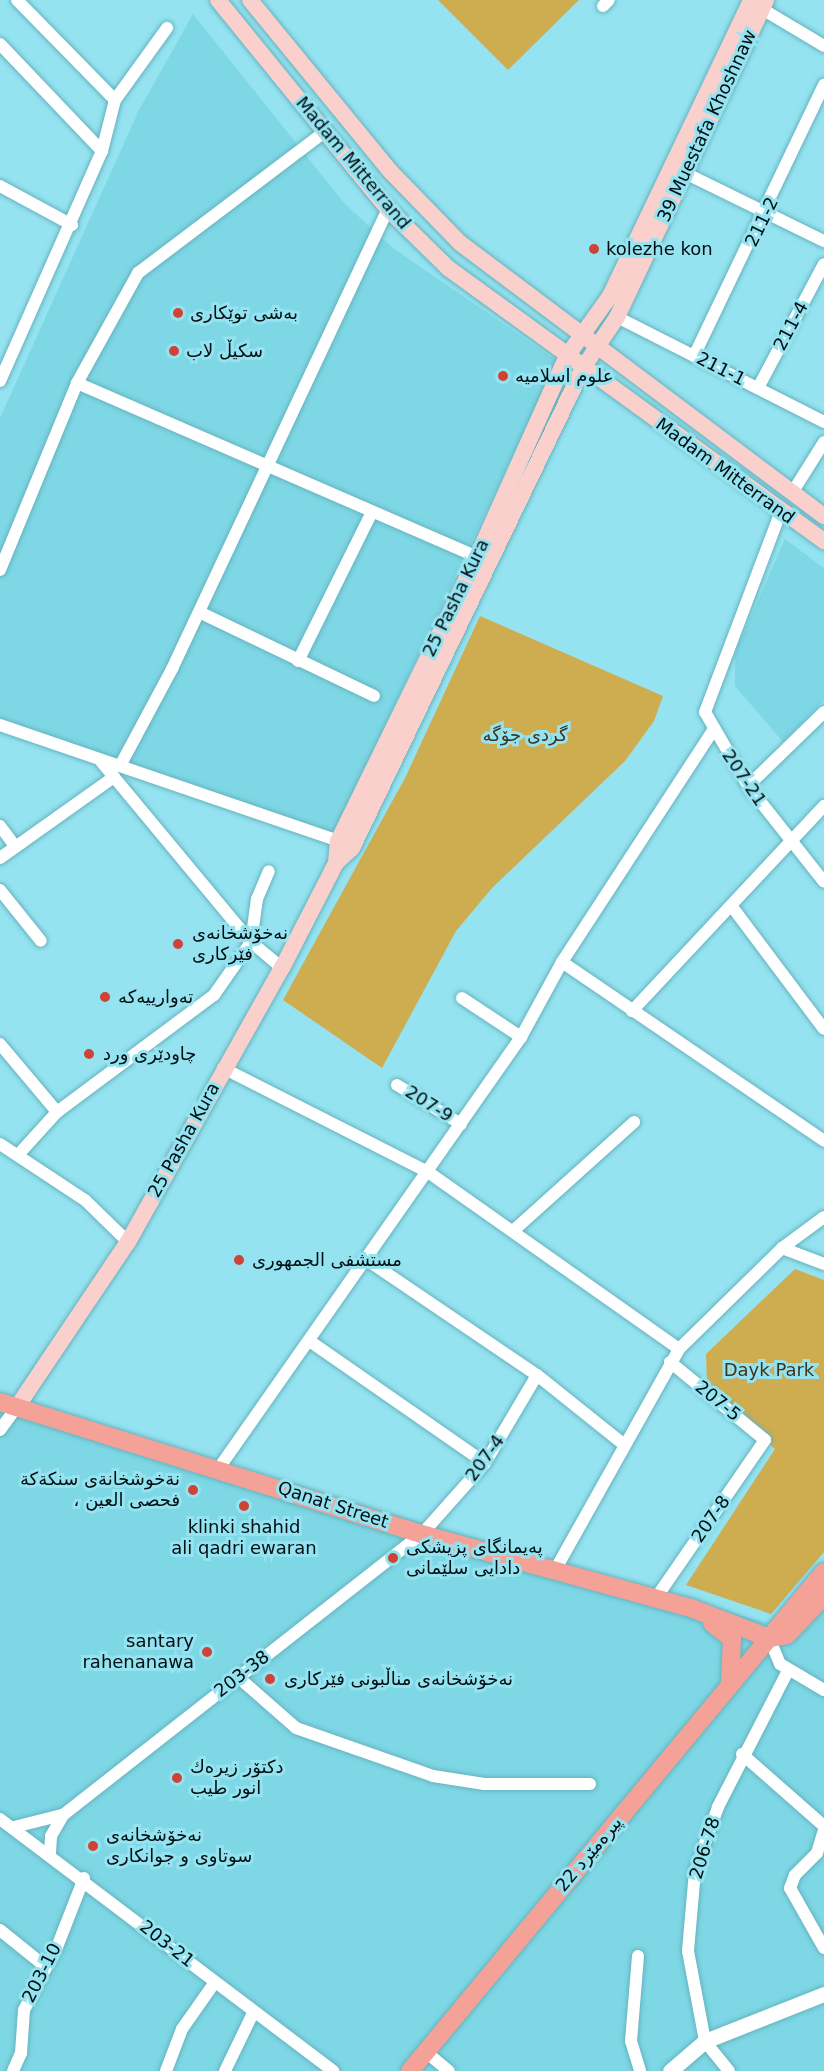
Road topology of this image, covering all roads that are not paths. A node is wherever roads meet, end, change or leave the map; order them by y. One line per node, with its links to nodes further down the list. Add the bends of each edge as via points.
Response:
1 (17, 0): 9 (street)
2 (218, 0): 10 (main road, Madam Mitterrand)
3 (250, 0): 20 (main road, Madam Mitterrand, via 391,172 460,243)
4 (754, 3): 7 (street); 12 (main road, 39 Muestafa Khoshnaw); 20 (main road, 39 Muestafa Khoshnaw, via 610,296)
5 (167, 28): 9 (street)
6 (0, 44): 11 (street)
7 (824, 46)
8 (824, 85): 15 (street, 211-2)
9 (115, 100): 11 (street)
10 (326, 131): 14 (main road, Madam Mitterrand); 26 (street, via 138,273)
11 (102, 151): 16 (street)
12 (685, 173): 15 (street); 19 (main road, 39 Muestafa Khoshnaw)
13 (0, 186): 16 (street)
14 (388, 209): 22 (main road, Madam Mitterrand, via 448,268); 30 (street)
15 (767, 213): 17 (street); 23 (street, 211-2)
16 (72, 225): 25 (street)
17 (824, 241)
18 (824, 264): 27 (street, 211-4)
19 (617, 317): 21 (main road, 39 Muestafa Khoshnaw); 23 (street, 211-1)
20 (583, 336): 21 (main road, Madam Mitterrand); 22 (main road, 25 Pasha Kura)
21 (598, 347): 24 (main road, 25 Pasha Kura); 31 (main road, Madam Mitterrand)
22 (567, 356): 24 (main road, Madam Mitterrand); 36 (main road, 25 Pasha Kura)
23 (694, 356): 27 (street, 211-1)
24 (583, 368): 33 (main road, Madam Mitterrand); 52 (main road, 25 Pasha Kura, via 352,848)
25 (0, 381)
26 (76, 383): 30 (street); 37 (street)
27 (758, 388): 28 (street, 211-1)
28 (824, 422)
29 (824, 442): 31 (street)
30 (268, 465): 32 (street); 38 (street)
31 (792, 494): 34 (main road, Madam Mitterrand)
32 (372, 512): 36 (street); 39 (street)
33 (781, 512): 35 (main road, Madam Mitterrand); 43 (street, 207-21, via 705,712)
34 (824, 516)
35 (824, 541)
36 (477, 557): 49 (main road, 25 Pasha Kura)
37 (0, 570)
38 (199, 612): 39 (street); 44 (street)
39 (298, 661): 40 (street)
40 (374, 696)
41 (824, 712): 45 (street)
42 (0, 725): 44 (street, via 99,759)
43 (713, 730): 45 (street, 207-21); 59 (street)
44 (117, 772): 49 (street); 50 (street); 58 (street)
45 (748, 786): 48 (street, 207-21)
46 (824, 806): 48 (street)
47 (0, 826): 50 (street)
48 (788, 840): 54 (street, 207-21); 56 (street)
49 (338, 841): 52 (main road, 25 Pasha Kura)
50 (16, 847): 51 (street)
51 (0, 858)
52 (336, 862): 60 (main road, 25 Pasha Kura)
53 (269, 871): 58 (street, via 257,899)
54 (824, 882)
55 (0, 890): 57 (street)
56 (733, 908): 62 (street); 63 (street)
57 (41, 941)
58 (251, 942): 60 (street); 68 (street, via 214,995)
59 (562, 962): 62 (street); 64 (street)
60 (282, 968): 66 (main road, 25 Pasha Kura)
61 (462, 998): 64 (street)
62 (632, 1011): 71 (street)
63 (824, 1029)
64 (521, 1037): 70 (street)
65 (0, 1044): 68 (street)
66 (224, 1068): 74 (street); 77 (main road, 25 Pasha Kura)
67 (397, 1085): 70 (street, 207-9)
68 (57, 1112): 73 (street)
69 (634, 1122): 76 (street)
70 (461, 1124): 74 (street)
71 (824, 1141)
72 (0, 1143): 73 (street)
73 (18, 1155): 77 (street, via 85,1200)
74 (428, 1172): 76 (street); 79 (street)
75 (824, 1217): 78 (street)
76 (513, 1232): 82 (street)
77 (128, 1242): 85 (main road, 25 Pasha Kura)
78 (782, 1248): 80 (street); 82 (street)
79 (367, 1260): 81 (street); 84 (street)
80 (824, 1264)
81 (310, 1342): 89 (street); 90 (street)
82 (679, 1349): 83 (street)
83 (670, 1362): 87 (street, 207-5); 88 (street)
84 (537, 1376): 88 (street); 89 (street, 207-4)
85 (8, 1405): 86 (street); 90 (main road, Qanat Street)
86 (0, 1430)
87 (765, 1440): 95 (street, 207-8)
88 (623, 1444): 92 (street)
89 (485, 1463): 91 (street, 207-4)
90 (219, 1468): 91 (main road, Qanat Street)
91 (422, 1534): 92 (main road, Qanat Street); 99 (street, 203-38)
92 (554, 1572): 95 (main road, Qanat Street)
93 (824, 1572): 97 (main road, 22 پیرەمێرد)
94 (824, 1596): 97 (main road, 22 پیرەمێرد, via 787,1635)
95 (656, 1598): 96 (main road, Qanat Street)
96 (691, 1608): 97 (main road, Qanat Street); 100 (main road, via 732,1639)
97 (769, 1638): 98 (street, via 774,1656); 100 (main road, 22 پیرەمێرد)
98 (788, 1671): 101 (street); 102 (street, 206-78)
99 (238, 1677): 103 (street, via 296,1728 434,1776 483,1784); 104 (street, 203-38)
100 (730, 1685): 119 (main road, 22 پیرەمێرد)
101 (824, 1690)
102 (742, 1754): 107 (street); 118 (street, 206-78, via 695,1871 689,1910 688,1951)
103 (590, 1785)
104 (63, 1815): 106 (street, 203-38); 108 (street, 203-38, via 54,1828)
105 (0, 1820): 106 (street, 203-21)
106 (14, 1827): 108 (street, 203-21)
107 (824, 1828): 109 (street)
108 (50, 1852): 110 (street, 203-21)
109 (820, 1855): 112 (street, via 795,1875 790,1888)
110 (84, 1878): 114 (street, 203-10); 115 (street, 203-21)
111 (0, 1930): 114 (street)
112 (824, 1948)
113 (638, 1956): 126 (street, via 631,2042)
114 (46, 1967): 121 (street, 203-10, via 24,2010 21,2053)
115 (215, 1982): 117 (street, 203-21); 122 (street, via 182,2029)
116 (824, 1994): 118 (street)
117 (253, 2013): 120 (street, 203-21); 123 (street)
118 (705, 2040): 127 (street); 128 (street)
119 (426, 2052): 124 (main road, 22 پیرەمێرد); 125 (street)
120 (330, 2070)
121 (13, 2071)
122 (166, 2071)
123 (225, 2071)
124 (410, 2071)
125 (449, 2071)
126 (640, 2071)
127 (670, 2071)
128 (729, 2071)

